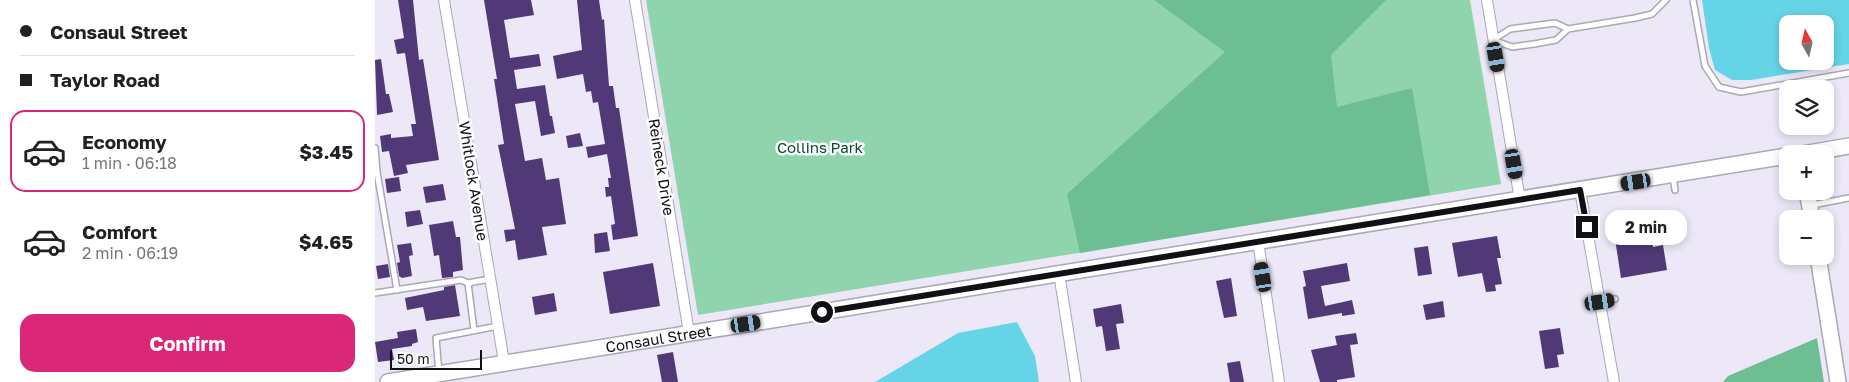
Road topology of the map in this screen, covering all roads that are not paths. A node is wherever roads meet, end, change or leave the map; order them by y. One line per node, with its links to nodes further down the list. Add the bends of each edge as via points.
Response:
1 (444, 0): 20 (street, Whitlock Avenue)
2 (635, 0): 28 (street, Reineck Drive)
3 (1487, 0): 7 (street)
4 (1666, 0): 6 (lane, via 1653,14)
5 (1693, 0): 8 (lane, via 1705,66 1719,87 1741,92)
6 (1568, 29): 7 (lane, via 1555,23 1516,28); 7 (lane, via 1556,40 1527,45 1512,47)
7 (1493, 40): 15 (street)
8 (1849, 73)
9 (1849, 146): 11 (street)
10 (375, 148): 22 (lane)
11 (1834, 149)
12 (1779, 158): 13 (street, Consaul Street, via 1674,183)
13 (1580, 190): 15 (street, Consaul Street); 25 (street)
14 (1849, 198): 16 (lane)
15 (1520, 200): 17 (street, Consaul Street)
16 (1809, 205)
17 (1258, 242): 19 (street, Consaul Street); 33 (street)
18 (1820, 265): 35 (street)
19 (1059, 274): 28 (street, Consaul Street); 32 (street)
20 (490, 279): 21 (lane); 26 (street, Whitlock Avenue)
21 (468, 283): 22 (lane, via 461,280); 27 (lane)
22 (397, 290): 23 (lane)
23 (375, 294)
24 (1615, 299): 25 (lane)
25 (1600, 302): 34 (street)
26 (498, 326): 27 (lane); 29 (street, Whitlock Avenue)
27 (474, 330): 30 (lane, via 436,338)
28 (689, 333): 29 (street, Consaul Street)
29 (504, 362): 30 (street, Consaul Street)
30 (439, 373): 31 (street, Consaul Street)
31 (388, 382)
32 (1076, 382)
33 (1279, 382)
34 (1614, 382)
35 (1839, 382)

